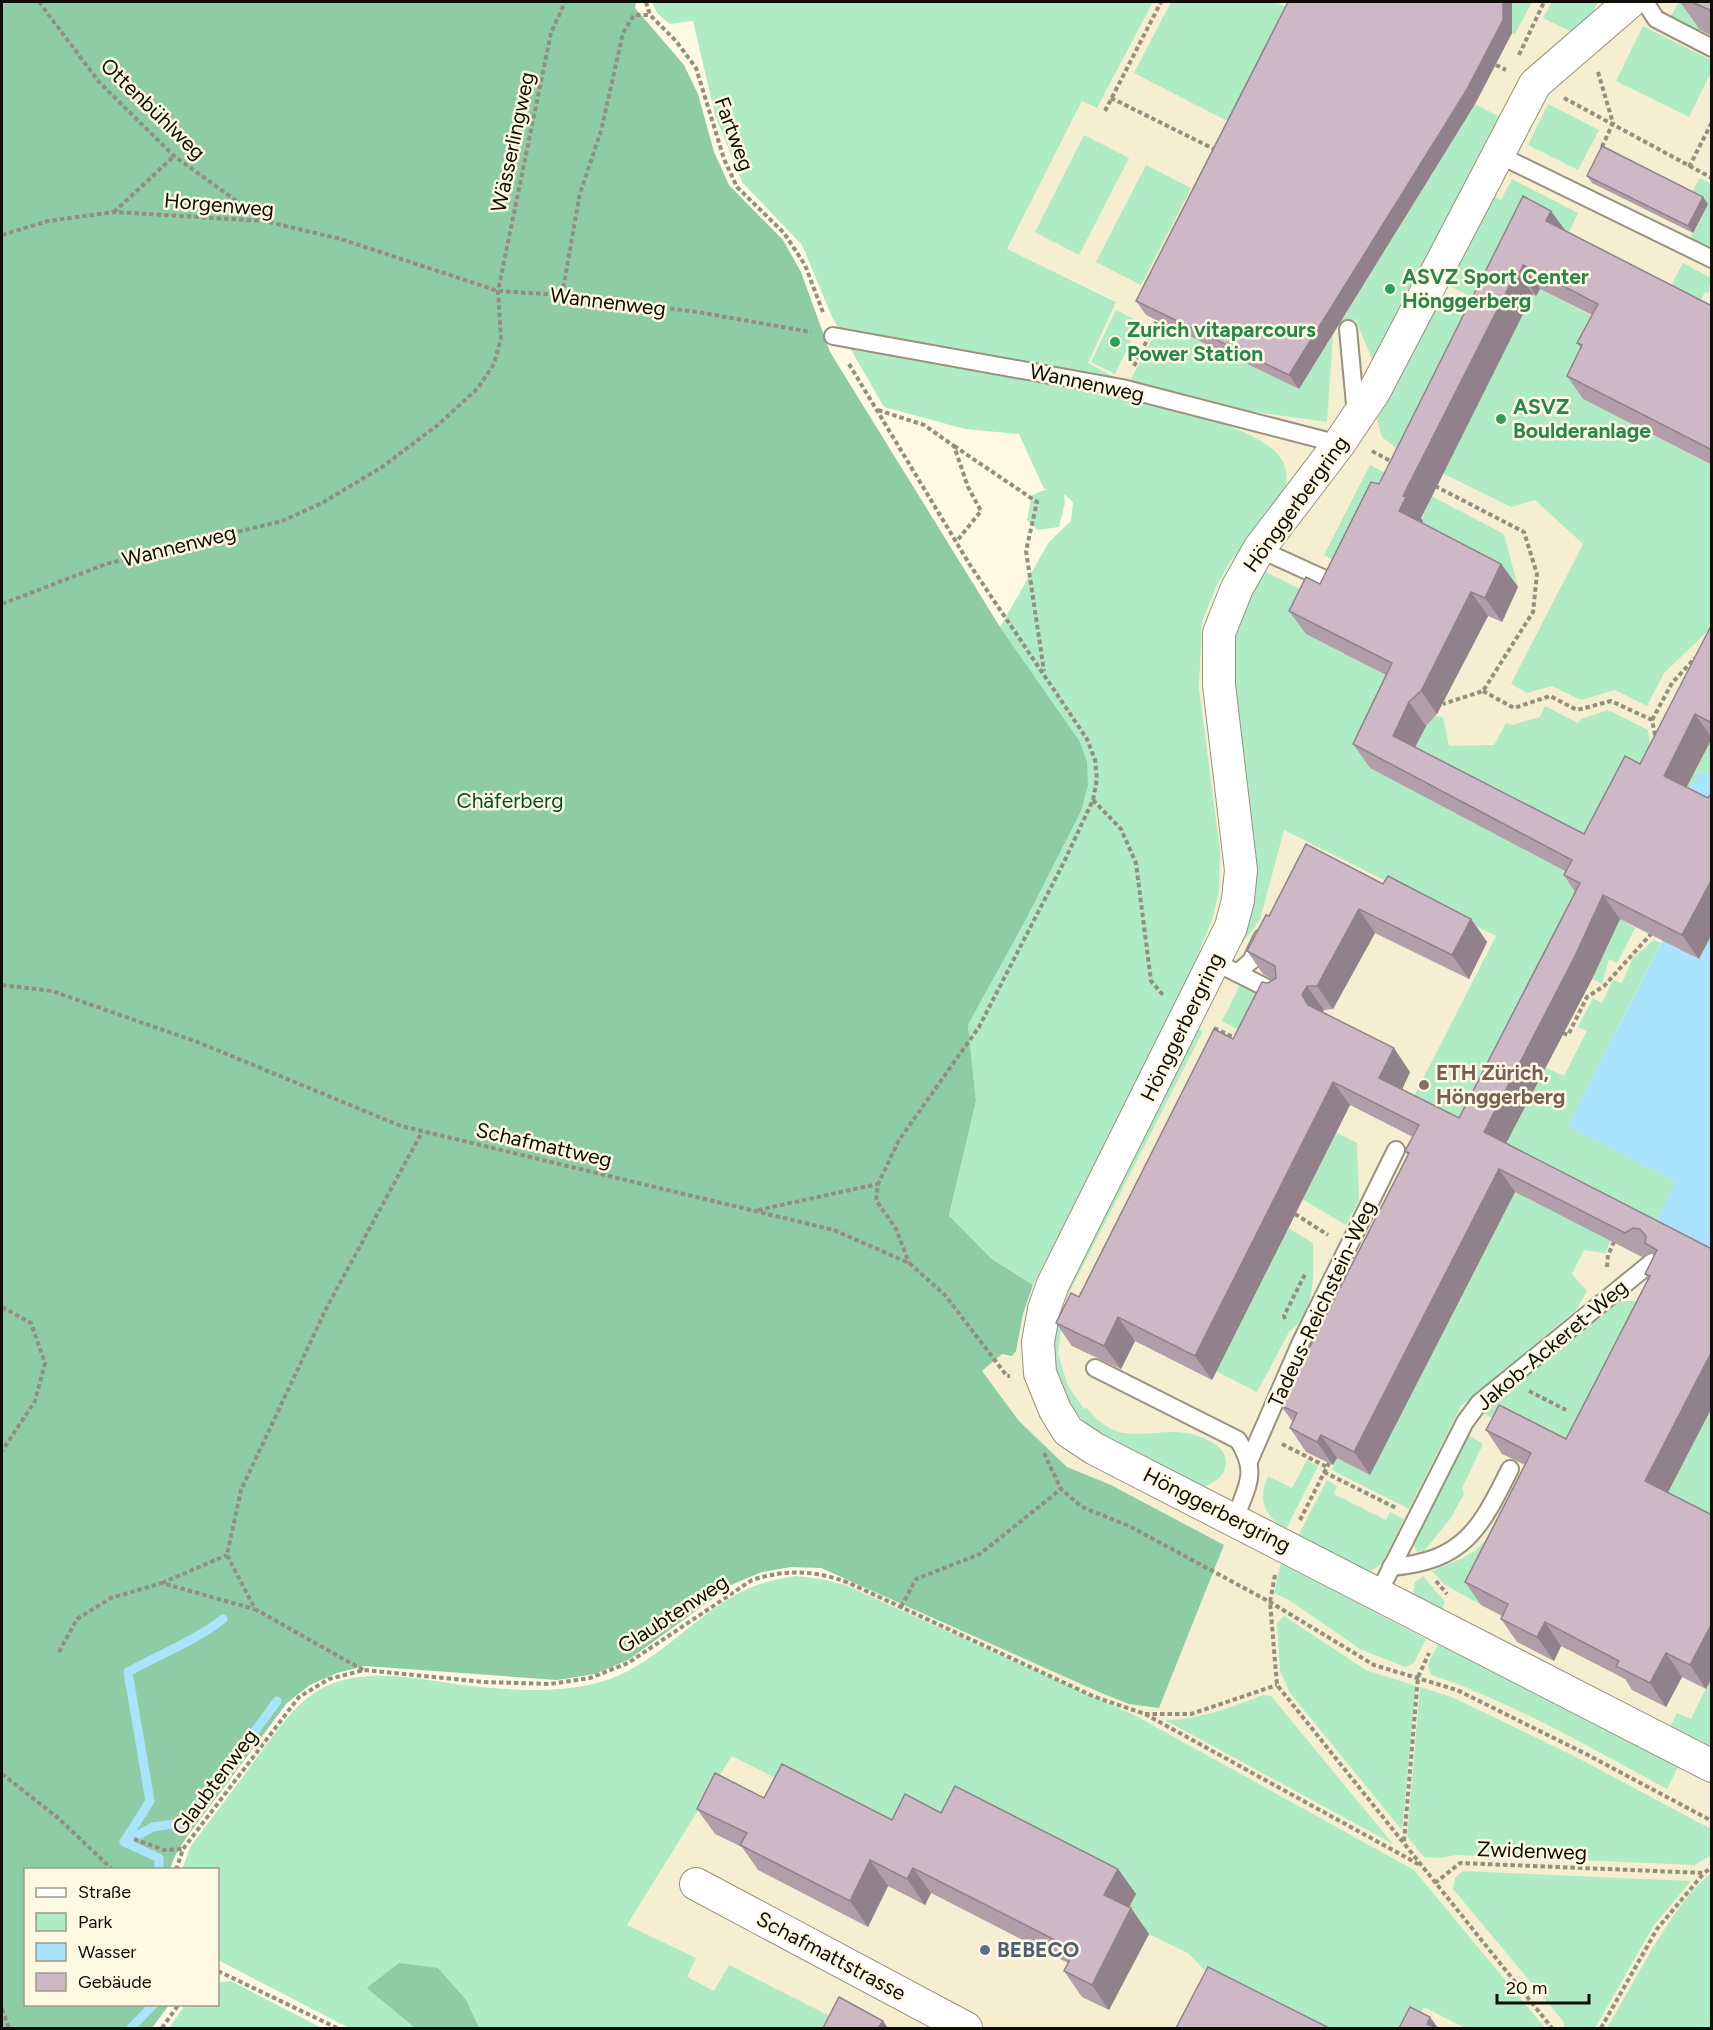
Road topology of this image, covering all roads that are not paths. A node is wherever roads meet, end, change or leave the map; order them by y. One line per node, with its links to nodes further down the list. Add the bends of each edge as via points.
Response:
1 (1630, 2): 4 (street, Hönggerbergring, via 1588,36 1525,73)
2 (1645, 2): 3 (lane, via 1656,19)
3 (1712, 48)
4 (1499, 155): 5 (lane); 8 (street, Hönggerbergring, via 1401,346)
5 (1712, 259)
6 (1348, 329): 8 (lane)
7 (833, 336): 8 (lane, Wannenweg)
8 (1348, 431): 9 (street, Hönggerbergring)
9 (1259, 549): 10 (lane); 12 (street, Hönggerbergring, via 1237,588 1219,633 1219,685 1241,870)
10 (1336, 584)
11 (1272, 919): 12 (lane, via 1251,961)
12 (1225, 967): 13 (lane); 19 (street, Hönggerbergring, via 1189,1014 1053,1284 1038,1342 1041,1373 1068,1431 1095,1449)
13 (1283, 996)
14 (1396, 1150): 17 (lane, Tadeus-Reichstein-Weg, via 1301,1342)
15 (1652, 1262): 20 (lane, Jakob-Ackeret-Weg, via 1479,1403 1465,1422)
16 (1095, 1368): 17 (lane, via 1238,1440)
17 (1250, 1459): 19 (lane, Tadeus-Reichstein-Weg, via 1250,1477)
18 (1510, 1469): 20 (lane, via 1486,1517 1469,1538)
19 (1235, 1519): 20 (street, Hönggerbergring)
20 (1384, 1580): 21 (street, Hönggerbergring, via 1648,1722)
21 (1712, 1766)
22 (696, 1884): 23 (street, Schafmattstrasse)
23 (966, 2028)

